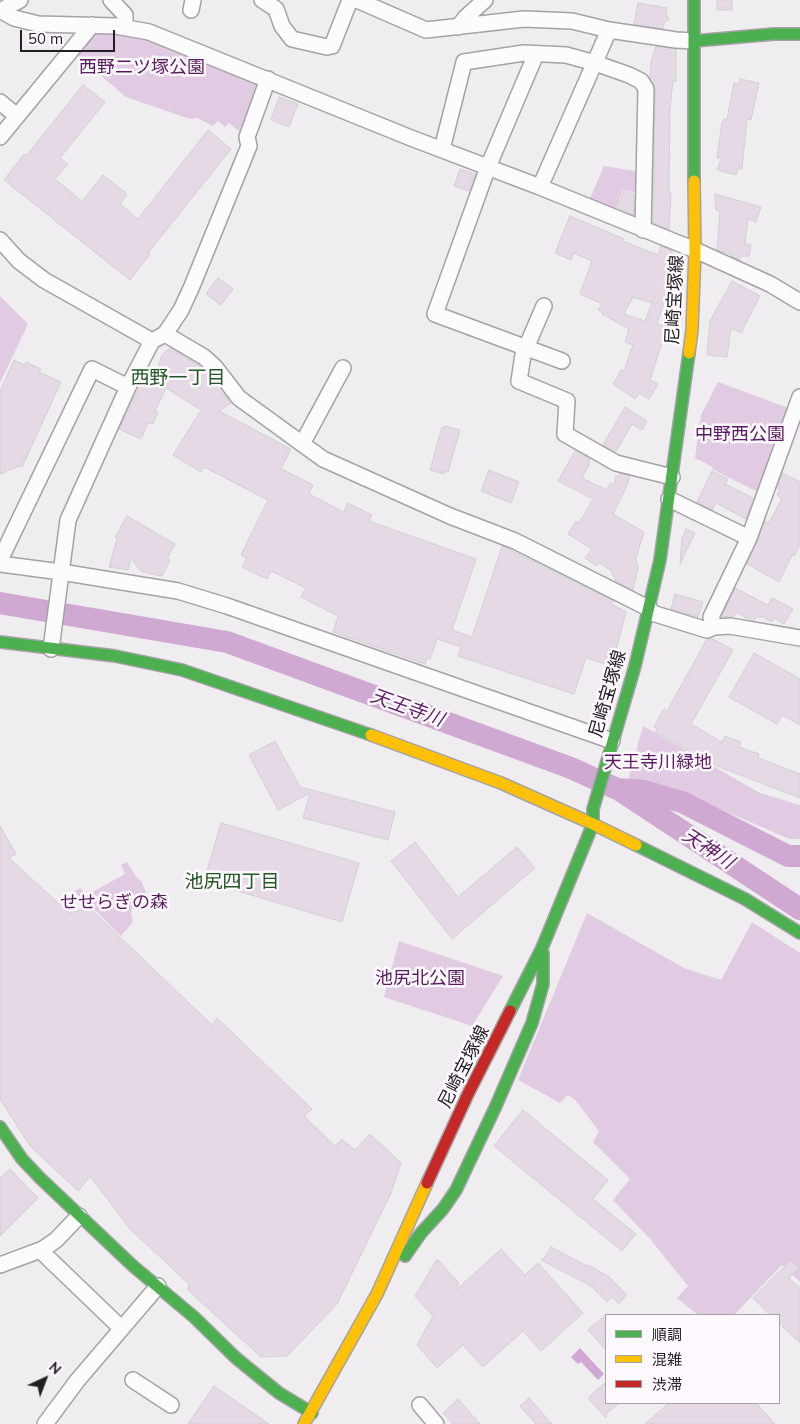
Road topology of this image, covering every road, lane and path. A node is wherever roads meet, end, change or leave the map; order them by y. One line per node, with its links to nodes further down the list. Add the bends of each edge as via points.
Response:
1 (20, 0): 9 (street)
2 (111, 0): 11 (street, via 125,15)
3 (262, 0): 8 (street)
4 (350, 0): 8 (street, via 332,46 327,47 292,39 282,26)
5 (357, 0): 12 (street, via 426,30)
6 (485, 0): 12 (street)
7 (694, 0): 15 (main road, 尼崎宝塚線)
8 (277, 4)
9 (0, 10): 10 (street, via 31,23)
10 (92, 25): 11 (street); 20 (street)
11 (125, 27): 18 (street, via 149,32)
12 (458, 27): 13 (street, via 524,19 572,21)
13 (609, 30): 15 (street); 17 (street)
14 (800, 34): 15 (main road)
15 (694, 41): 27 (main road, 尼崎宝塚線)
16 (536, 54): 17 (street, via 566,55); 22 (street, via 464,62); 23 (street)
17 (595, 63): 24 (street); 25 (street, via 642,81 646,89)
18 (268, 79): 22 (street); 30 (street, via 247,136 249,146 192,286 181,310)
19 (0, 102): 20 (street)
20 (17, 116): 21 (street)
21 (0, 137)
22 (442, 149): 23 (street)
23 (488, 167): 24 (street); 31 (street, via 435,314)
24 (540, 187): 25 (street)
25 (643, 230): 27 (street)
26 (0, 240): 30 (street, via 19,261 44,280)
27 (695, 250): 28 (street, via 770,284); 37 (main road, 尼崎宝塚線, via 692,330)
28 (800, 302)
29 (544, 306): 31 (street)
30 (158, 337): 34 (street); 36 (street, via 204,357 216,367 239,398)
31 (526, 348): 32 (street); 37 (street, via 519,381 567,401 565,434 616,464)
32 (562, 361)
33 (340, 377): 36 (street)
34 (128, 387): 40 (street, via 92,370); 42 (street, via 68,520)
35 (800, 397): 39 (street)
36 (302, 444): 43 (street, via 324,459 450,516 516,541)
37 (672, 477): 38 (main road, 尼崎宝塚線)
38 (669, 499): 39 (street); 43 (main road, 尼崎宝塚線)
39 (749, 538): 44 (street, via 712,617)
40 (0, 560)
41 (0, 564): 42 (street)
42 (61, 574): 47 (street); 48 (street, via 178,591 227,606)
43 (649, 610): 44 (street, via 707,630); 48 (main road, 尼崎宝塚線)
44 (714, 627): 45 (street, via 730,626)
45 (800, 638)
46 (0, 642): 47 (main road)
47 (52, 644): 49 (main road, via 182,670 346,725 501,783)
48 (611, 745): 49 (main road, 尼崎宝塚線, via 593,809)
49 (593, 824): 50 (main road, via 745,899); 51 (main road, 尼崎宝塚線)
50 (800, 933)
51 (542, 948): 57 (main road, 尼崎宝塚線, via 468,1094); 57 (main road, via 543,984 532,1023 456,1190)
52 (0, 1126): 53 (main road, via 22,1159)
53 (79, 1216): 54 (street); 56 (main road)
54 (43, 1249): 55 (street); 58 (street, via 45,1255)
55 (0, 1265)
56 (158, 1286): 58 (street); 62 (main road, via 236,1358 279,1393)
57 (377, 1294): 62 (main road, 尼崎宝塚線)
58 (121, 1328): 64 (street, via 54,1402)
59 (133, 1380): 60 (street)
60 (171, 1405)
61 (420, 1406): 63 (street)
62 (312, 1412): 65 (main road, 尼崎宝塚線)
63 (434, 1423)
64 (45, 1424)
65 (304, 1424)

